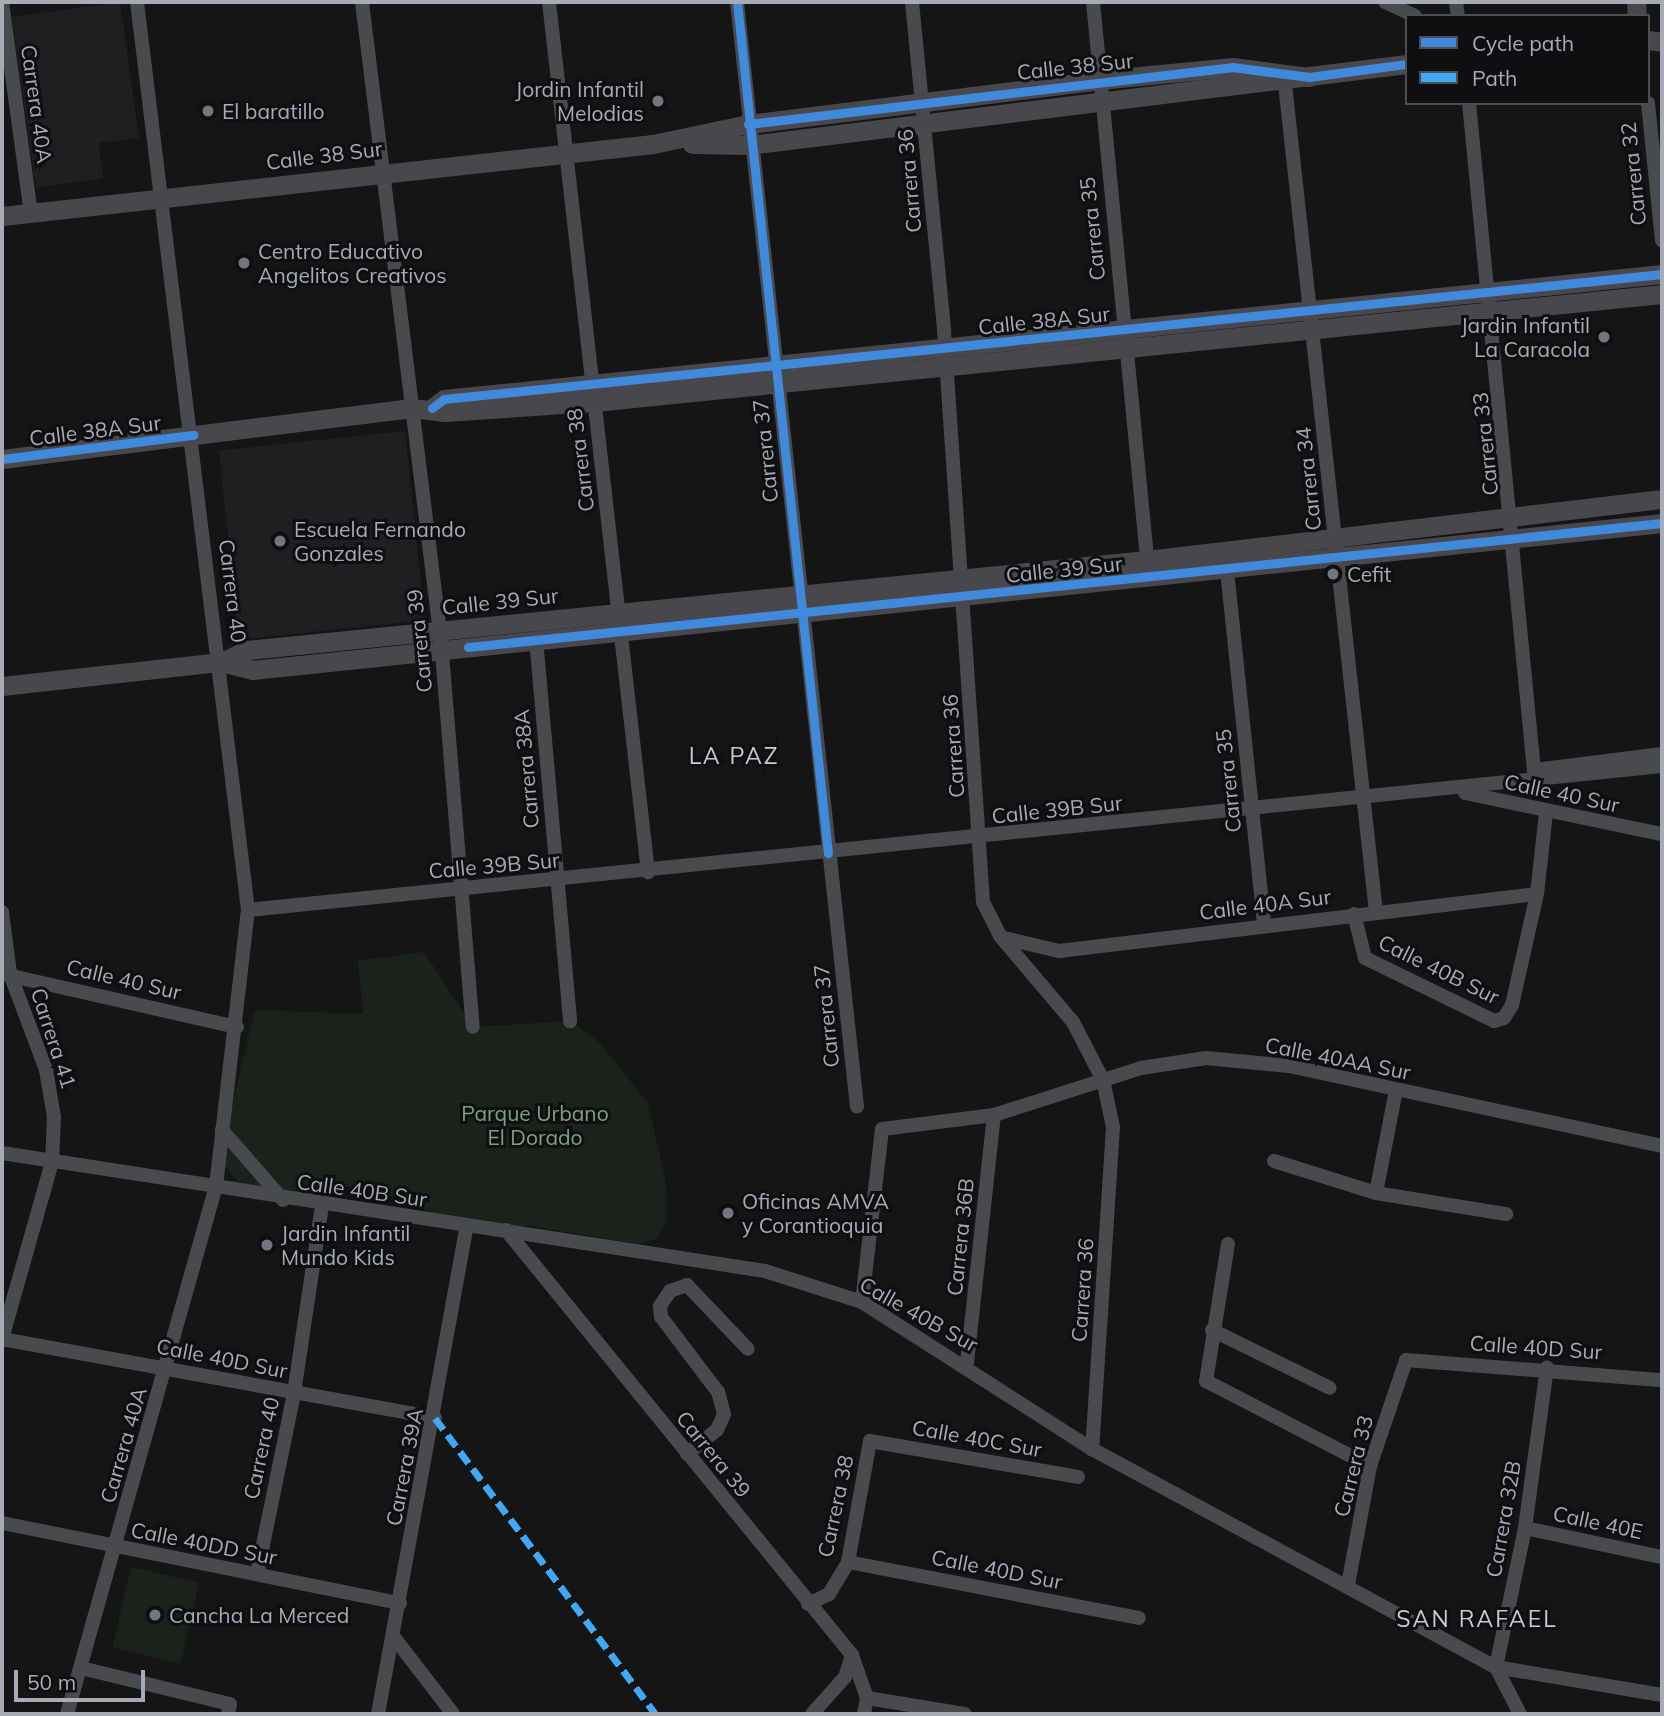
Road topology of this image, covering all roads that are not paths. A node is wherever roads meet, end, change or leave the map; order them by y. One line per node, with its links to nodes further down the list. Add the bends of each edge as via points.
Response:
1 (2, 2): 25 (street, Carrera 40A)
2 (137, 2): 24 (street, Carrera 40)
3 (362, 2): 23 (street, Carrera 39)
4 (549, 2): 22 (street, Carrera 38)
5 (737, 2): 18 (street, Carrera 37)
6 (912, 2): 14 (street, Carrera 36)
7 (1093, 2): 12 (street, Carrera 35)
8 (1385, 2): 9 (street)
9 (1411, 14)
10 (1405, 64): 11 (street, Calle 38 Sur)
11 (1309, 77): 12 (street, Calle 38 Sur, via 1232,67); 13 (street, Calle 38 Sur)
12 (1099, 80): 14 (street, Calle 38 Sur); 15 (street, Carrera 35)
13 (1285, 83): 15 (street, Calle 38 Sur); 31 (street, Carrera 34)
14 (922, 101): 18 (street, Calle 38 Sur); 19 (street, Carrera 36)
15 (1101, 103): 19 (street, Calle 38 Sur); 32 (street, Carrera 35)
16 (1469, 105): 30 (street, Carrera 33)
17 (1648, 105): 27 (street, Carrera 32)
18 (748, 124): 20 (street, Calle 38 Sur); 21 (street, Carrera 37)
19 (925, 124): 21 (street, Calle 38 Sur); 33 (street, Carrera 36)
20 (653, 144): 21 (street, Calle 38 Sur); 22 (street, Calle 38 Sur)
21 (749, 145): 34 (street, Carrera 37)
22 (566, 154): 23 (street, Calle 38 Sur); 35 (street, Carrera 38)
23 (381, 171): 24 (street, Calle 38 Sur); 36 (street, Carrera 39)
24 (162, 197): 25 (street, Calle 38 Sur); 37 (street, Carrera 40)
25 (31, 213): 26 (street, Calle 38 Sur)
26 (2, 216)
27 (1662, 240)
28 (1662, 274): 30 (street, Calle 38A Sur)
29 (1662, 294): 30 (street, Calle 38A Sur)
30 (1491, 302): 31 (street, Calle 38A Sur); 40 (street, Carrera 33)
31 (1313, 320): 32 (street, Calle 38A Sur); 43 (street, Carrera 34)
32 (1124, 338): 33 (street, Calle 38A Sur); 45 (street, Carrera 35)
33 (946, 357): 34 (street, Calle 38A Sur); 46 (street, Carrera 36)
34 (774, 376): 35 (street, Calle 38A Sur); 47 (street, Carrera 37)
35 (593, 393): 36 (street, Calle 38A Sur); 48 (street, Carrera 38)
36 (412, 408): 37 (street, Calle 38A Sur); 50 (street, Carrera 39)
37 (193, 435): 38 (street, Calle 38A Sur); 51 (street, Carrera 40)
38 (2, 459)
39 (1662, 499): 40 (street, Calle 39 Sur)
40 (1513, 516): 42 (street, Carrera 33); 43 (street, Calle 39 Sur)
41 (1662, 523): 42 (street, Calle 39 Sur)
42 (1515, 537): 43 (street, Calle 39 Sur); 55 (street, Carrera 33)
43 (1336, 546): 44 (street, Calle 39 Sur); 57 (street, Carrera 34)
44 (1226, 559): 45 (street, Calle 39 Sur); 58 (street, Carrera 35)
45 (1148, 568): 46 (street, Calle 39 Sur)
46 (964, 587): 47 (street, Calle 39 Sur); 61 (street, Carrera 36)
47 (799, 603): 48 (street, Calle 39 Sur); 62 (street, Carrera 37)
48 (620, 621): 49 (street, Calle 39 Sur); 50 (street, Calle 39 Sur); 63 (street, Carrera 38)
49 (536, 639): 50 (street, Calle 39 Sur); 64 (street, Carrera 38A)
50 (441, 640): 51 (street, Calle 39 Sur, via 252,670); 65 (street, Carrera 39)
51 (221, 662): 52 (street, Calle 39 Sur); 67 (street, Carrera 40)
52 (2, 686)
53 (1662, 754): 55 (street, Calle 39B Sur)
54 (1662, 766): 55 (street, Calle 39B Sur)
55 (1535, 776): 56 (street, Calle 39B Sur)
56 (1453, 791): 57 (street, Calle 39B Sur); 59 (street, Calle 40 Sur)
57 (1364, 797): 58 (street, Calle 39B Sur); 69 (street, Carrera 34)
58 (1252, 809): 61 (street, Calle 39B Sur); 71 (street, Carrera 35)
59 (1546, 813): 60 (street, Calle 40 Sur); 66 (street)
60 (1662, 834)
61 (981, 838): 62 (street, Calle 39B Sur); 72 (street, Carrera 36, via 983,902)
62 (828, 853): 63 (street, Calle 39B Sur); 79 (street, Carrera 37)
63 (648, 872): 64 (street, Calle 39B Sur)
64 (557, 880): 65 (street, Calle 39B Sur); 74 (street, Carrera 38A)
65 (463, 889): 67 (street, Calle 39B Sur); 76 (street, Carrera 39)
66 (1537, 894): 69 (street, Calle 40A Sur); 70 (street, Calle 40B Sur, via 1513,1005 1499,1021 1365,958)
67 (248, 910): 75 (street, Carrera 40)
68 (2, 912): 73 (street, Carrera 41)
69 (1376, 912): 70 (street, Calle 40A Sur)
70 (1354, 914): 71 (street, Calle 40A Sur)
71 (1264, 925): 72 (street, Calle 40A Sur, via 1059,951)
72 (1000, 936): 77 (street, Carrera 36, via 1056,997)
73 (6, 974): 75 (street, Calle 40 Sur); 85 (street, Carrera 41, via 46,1070 54,1117)
74 (570, 1021)
75 (237, 1027): 81 (street, Carrera 40)
76 (472, 1027)
77 (1103, 1080): 78 (street, Calle 40AA Sur, via 1206,1058 1289,1066); 80 (street, Calle 40AA Sur); 107 (street, Carrera 36, via 1114,1127)
78 (1396, 1090): 82 (street, Calle 40AA Sur); 87 (street)
79 (857, 1107)
80 (994, 1115): 94 (street, Calle 40AA Sur, via 884,1128 877,1138); 99 (street, Carrera 36B)
81 (222, 1130): 86 (street, Carrera 40); 88 (street)
82 (1662, 1146)
83 (2, 1153): 85 (street, Calle 40B Sur)
84 (1274, 1161): 87 (street)
85 (52, 1162): 86 (street, Calle 40B Sur); 96 (street, Carrera 41)
86 (216, 1186): 88 (street, Calle 40B Sur); 101 (street, Carrera 40A)
87 (1376, 1193): 90 (street)
88 (283, 1200): 89 (street, Calle 40B Sur)
89 (322, 1206): 91 (street, Calle 40B Sur); 104 (street, Carrera 40)
90 (1506, 1214)
91 (467, 1226): 92 (street, Calle 40B Sur); 105 (street, Carrera 39A)
92 (506, 1230): 94 (street, Calle 40B Sur, via 765,1271); 108 (street, Carrera 39)
93 (1228, 1244): 95 (street)
94 (862, 1302): 99 (street, Calle 40B Sur)
95 (1212, 1330): 103 (street); 109 (street, via 1206,1381)
96 (2, 1339): 101 (street, Calle 40D Sur)
97 (748, 1349): 108 (street, via 687,1285 670,1291 661,1317 718,1392 724,1414 717,1430)
98 (1406, 1360): 100 (street, Calle 40D Sur); 109 (street, Carrera 33)
99 (967, 1363): 107 (street, Calle 40B Sur)
100 (1547, 1367): 102 (street, Calle 40D Sur); 112 (street, Carrera 32B)
101 (167, 1369): 104 (street, Calle 40D Sur); 113 (street, Carrera 40A)
102 (1662, 1380)
103 (1330, 1388)
104 (294, 1394): 105 (street, Calle 40D Sur); 116 (street, Carrera 40)
105 (435, 1418): 118 (street, Carrera 39A)
106 (870, 1441): 110 (street, Calle 40C Sur); 115 (street, Carrera 38)
107 (1093, 1449): 117 (street, Calle 40B Sur)
108 (687, 1454): 119 (street, Carrera 39)
109 (1370, 1466): 117 (street, Carrera 33)
110 (1078, 1476)
111 (2, 1523): 113 (street, Calle 40DD Sur)
112 (1525, 1528): 114 (street, Calle 40E); 123 (street, Carrera 32B)
113 (116, 1547): 116 (street, Calle 40DD Sur); 124 (street, Carrera 40A)
114 (1662, 1557)
115 (848, 1562): 119 (street, Carrera 38, via 829,1594); 120 (street, Calle 40D Sur)
116 (257, 1574): 118 (street, Calle 40DD Sur)
117 (1348, 1585): 123 (street, Calle 40B Sur)
118 (400, 1602): 121 (street, Carrera 39A)
119 (808, 1604): 122 (street, Carrera 39)
120 (1139, 1618)
121 (393, 1636): 129 (street, Carrera 39A); 130 (street)
122 (852, 1656): 126 (street, Carrera 39); 131 (street, via 845,1677)
123 (1496, 1667): 125 (street); 134 (street)
124 (81, 1668): 127 (street); 128 (street, Carrera 40A)
125 (1662, 1695)
126 (867, 1698): 132 (street); 133 (street)
127 (229, 1709)
128 (67, 1714)
129 (378, 1714)
130 (453, 1714)
131 (812, 1714)
132 (864, 1714)
133 (965, 1714)
134 (1520, 1714)

